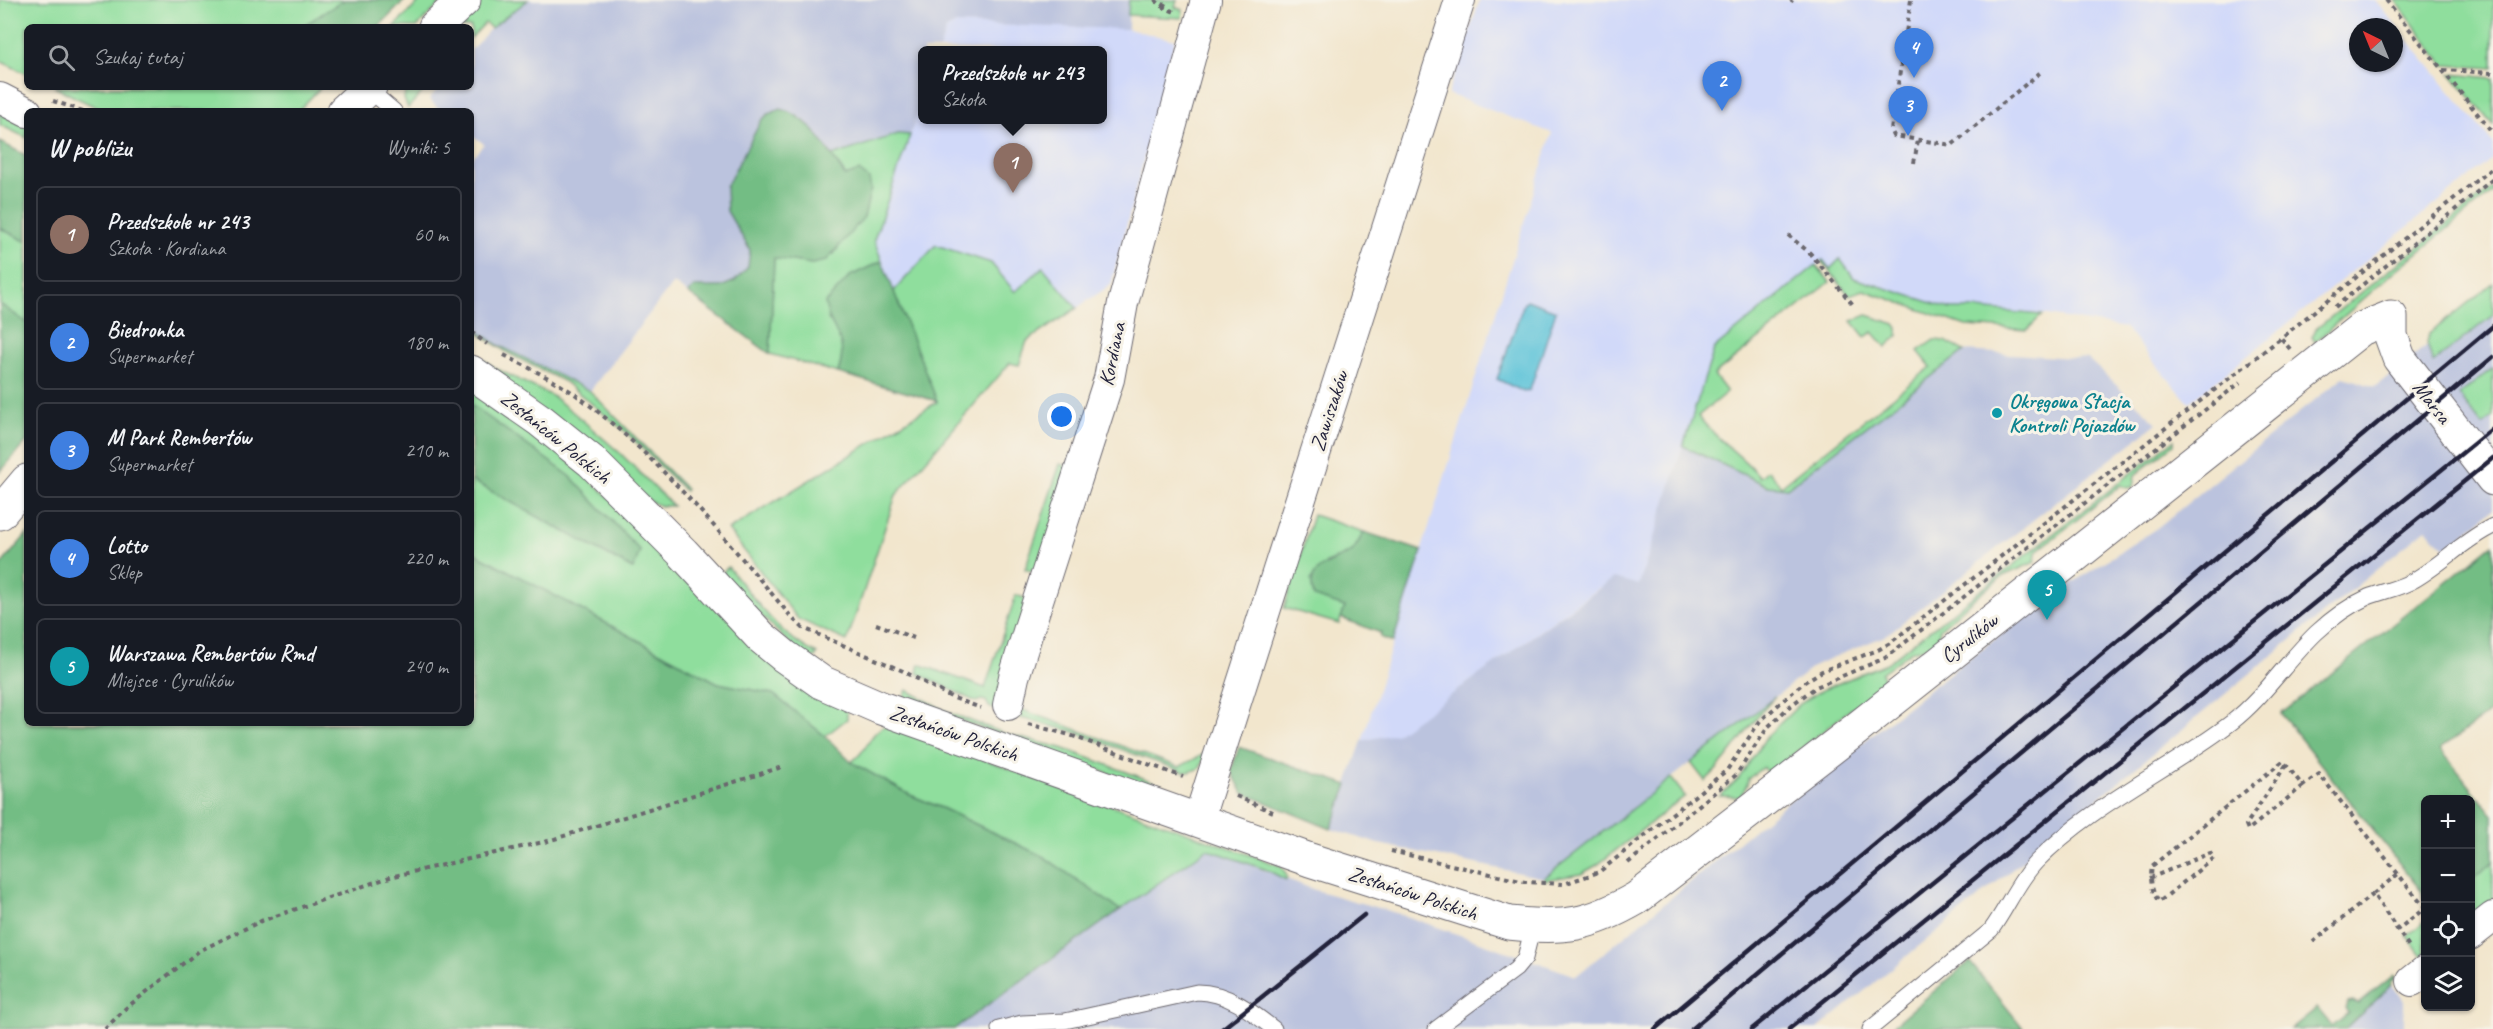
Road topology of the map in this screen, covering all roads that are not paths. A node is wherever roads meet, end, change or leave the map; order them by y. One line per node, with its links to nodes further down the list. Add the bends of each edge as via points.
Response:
1 (465, 0): 4 (main road); 5 (main road)
2 (1206, 0): 16 (street, Kordiana, via 1123,303 1109,379 1014,677)
3 (1460, 0): 17 (street, Zawiszaków)
4 (438, 24)
5 (445, 24)
6 (0, 98): 9 (street)
7 (380, 98): 8 (main road)
8 (352, 108)
9 (24, 110)
10 (2391, 317): 12 (main road, Marsa, via 2391,336 2399,358); 19 (main road, Cyrulików, via 2305,358 1855,729 1637,898 1588,922)
11 (474, 374): 17 (main road, Zesłańców Polskich, via 591,461 761,637 821,682 881,708)
12 (2493, 479)
13 (24, 485): 14 (main road)
14 (0, 513)
15 (2493, 526): 24 (lane, via 2413,581 2344,610 2317,632 2232,721 2102,808 2053,846 2035,863 2007,909 1984,936)
16 (1007, 713)
17 (1197, 821): 19 (main road, Zesłańców Polskich, via 1436,901 1509,923)
18 (2493, 917): 20 (street)
19 (1533, 926): 23 (lane, via 1525,958 1516,969)
20 (2475, 931)
21 (999, 1029): 22 (lane, via 1022,1023 1065,1021 1197,992 1223,996)
22 (1274, 1029)
23 (1436, 1029)
24 (1870, 1029)

